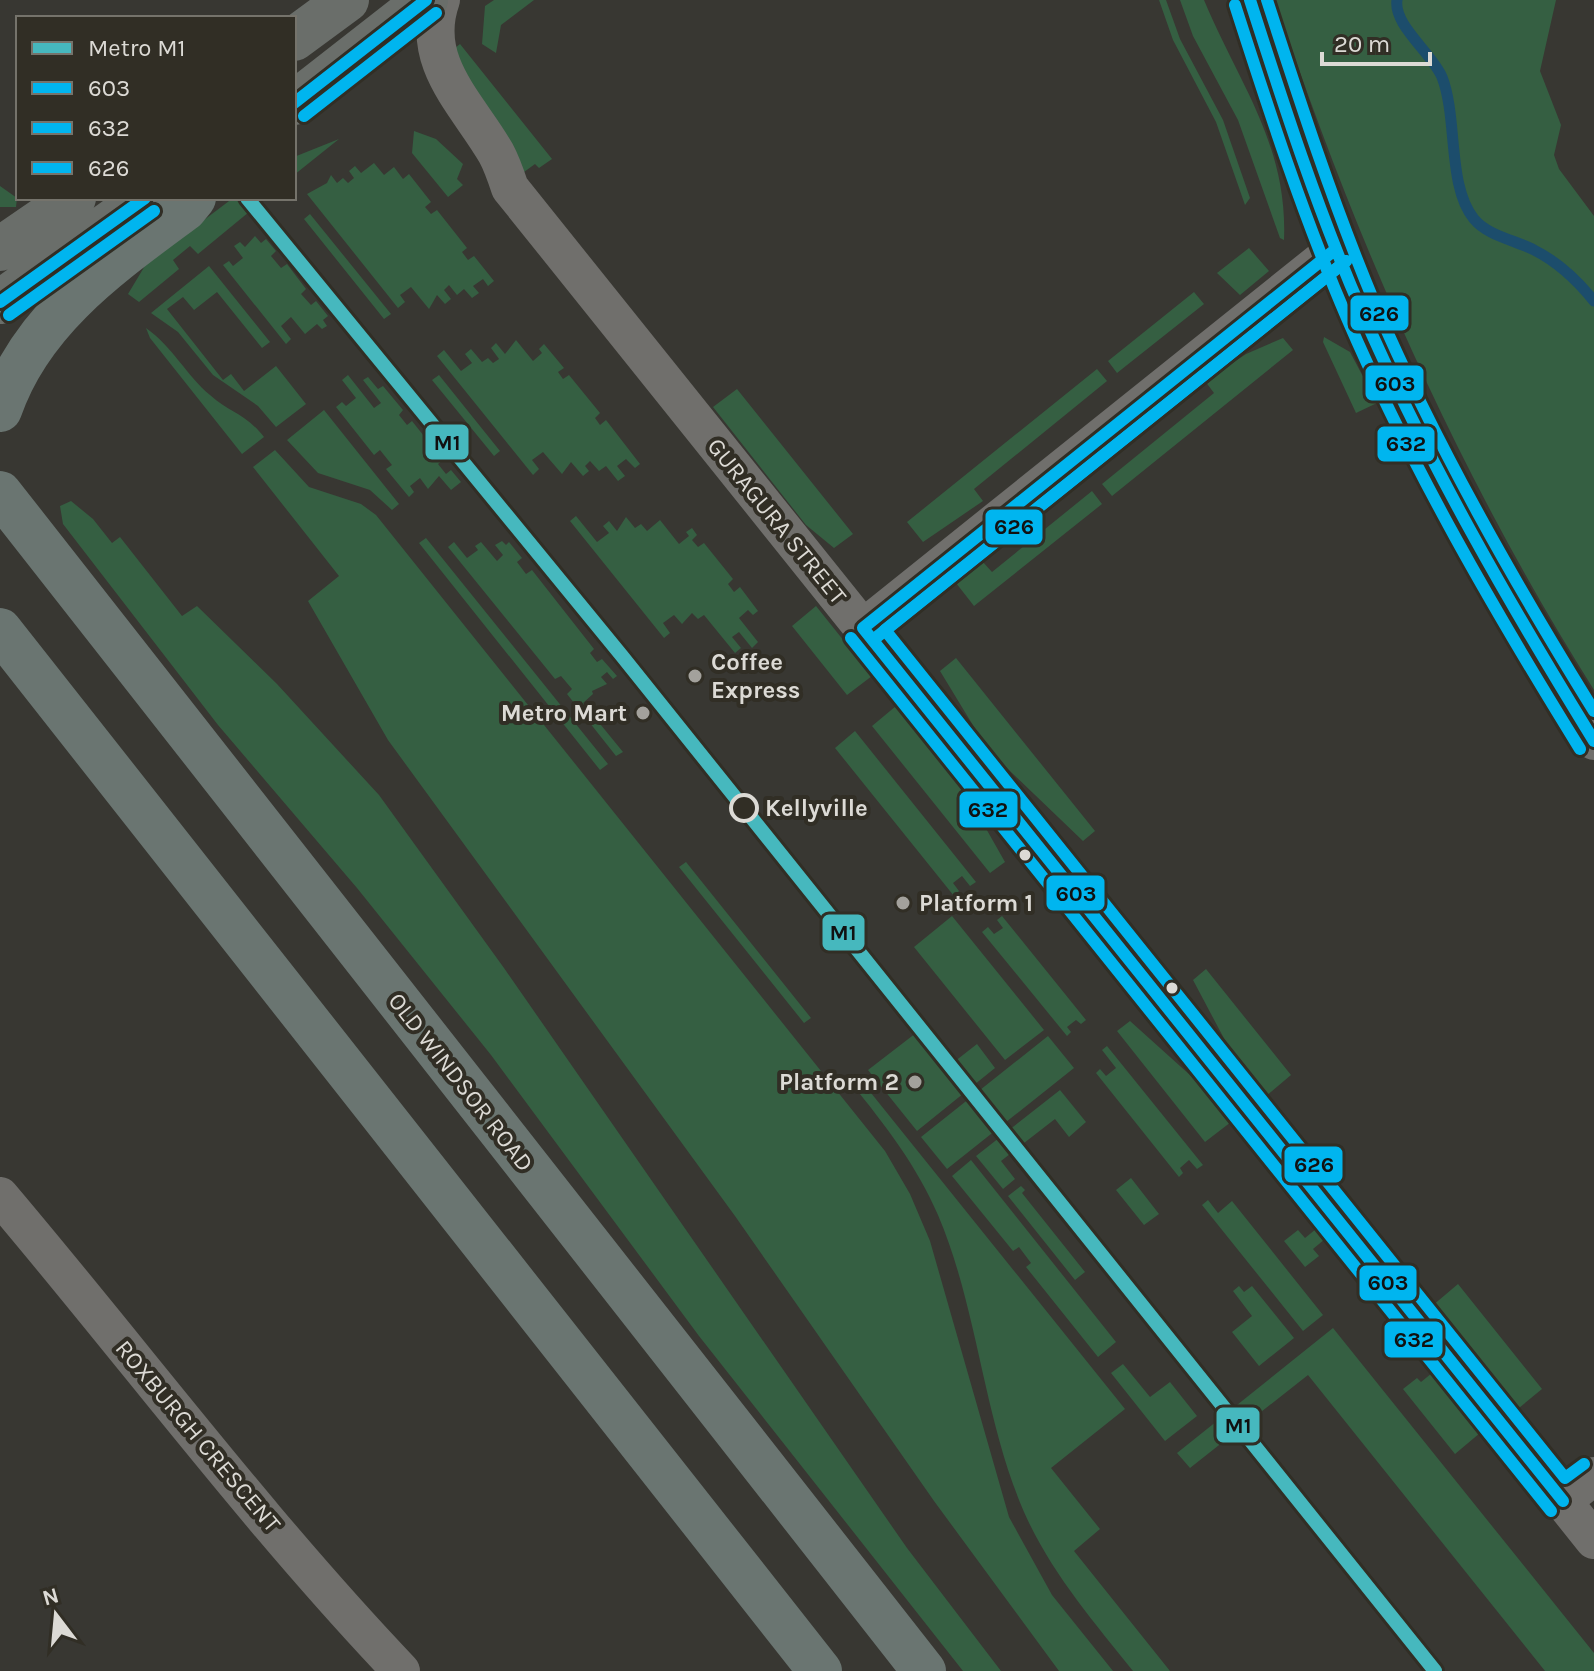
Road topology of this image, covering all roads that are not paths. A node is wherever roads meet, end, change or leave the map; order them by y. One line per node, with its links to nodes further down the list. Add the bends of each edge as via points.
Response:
1 (426, 0): 6 (main road)
2 (441, 0): 16 (street, GURAGURA STREET, via 433,35 438,59 497,155 510,188)
3 (1250, 0): 11 (street)
4 (334, 4): 5 (main road)
5 (296, 37)
6 (296, 101)
7 (71, 200): 10 (main road)
8 (142, 200): 12 (main road)
9 (192, 200): 13 (highway, via 69,301 15,376)
10 (0, 249)
11 (1336, 249): 16 (street); 19 (street, via 1487,561)
12 (0, 302)
13 (0, 410)
14 (0, 469): 15 (highway, OLD WINDSOR ROAD)
15 (8, 503): 26 (highway, OLD WINDSOR ROAD)
16 (863, 628): 22 (street, GURAGURA STREET)
17 (0, 630): 18 (highway)
18 (14, 660): 25 (highway)
19 (1594, 741)
20 (0, 1196): 24 (street, ROXBURGH CRESCENT, via 121,1346)
21 (1594, 1476): 22 (street)
22 (1563, 1501): 23 (street, GURAGURA STREET)
23 (1594, 1540)
24 (401, 1671)
25 (820, 1671)
26 (924, 1671)

